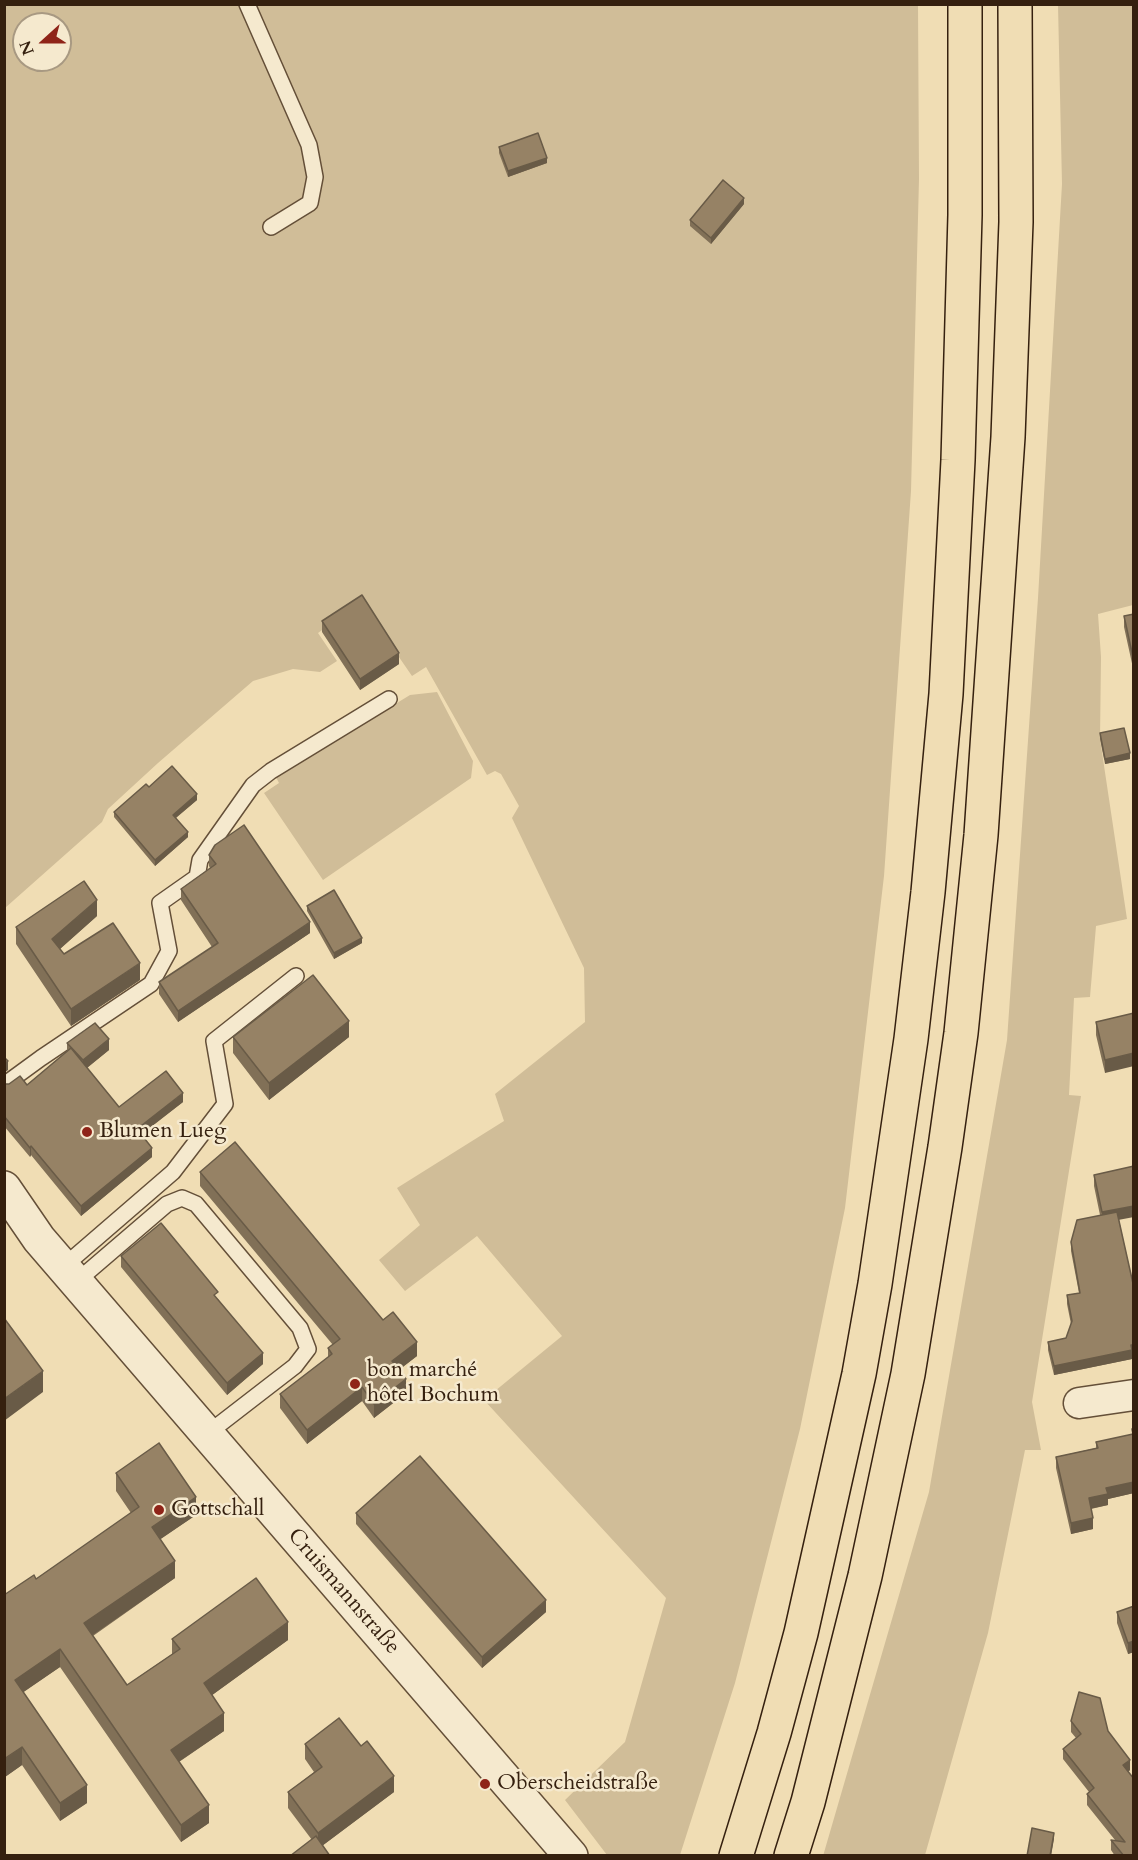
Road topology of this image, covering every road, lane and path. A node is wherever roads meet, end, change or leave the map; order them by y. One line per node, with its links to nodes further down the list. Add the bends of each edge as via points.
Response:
1 (247, 4): 4 (lane, via 309,145 315,177 310,203)
2 (965, 4): 14 (highway, via 965,238 946,694 911,1039 877,1273 856,1385 801,1633)
3 (1015, 4): 15 (highway, via 1016,222 1008,437 981,835 962,1033 908,1374 865,1576)
4 (271, 227)
5 (389, 699): 7 (lane, via 253,785 200,860 197,877 160,903 169,951 151,984)
6 (296, 976): 9 (lane, via 214,1041 225,1104 173,1172)
7 (4, 1085)
8 (8, 1200): 9 (street, Cruismannstraße)
9 (69, 1275): 12 (street, Cruismannstraße); 12 (lane, via 167,1204 182,1198 196,1203 300,1328 308,1349 296,1366)
10 (1134, 1395): 11 (street)
11 (1079, 1403)
12 (207, 1434): 13 (street, Cruismannstraße)
13 (571, 1856)
14 (736, 1856)
15 (791, 1856)

